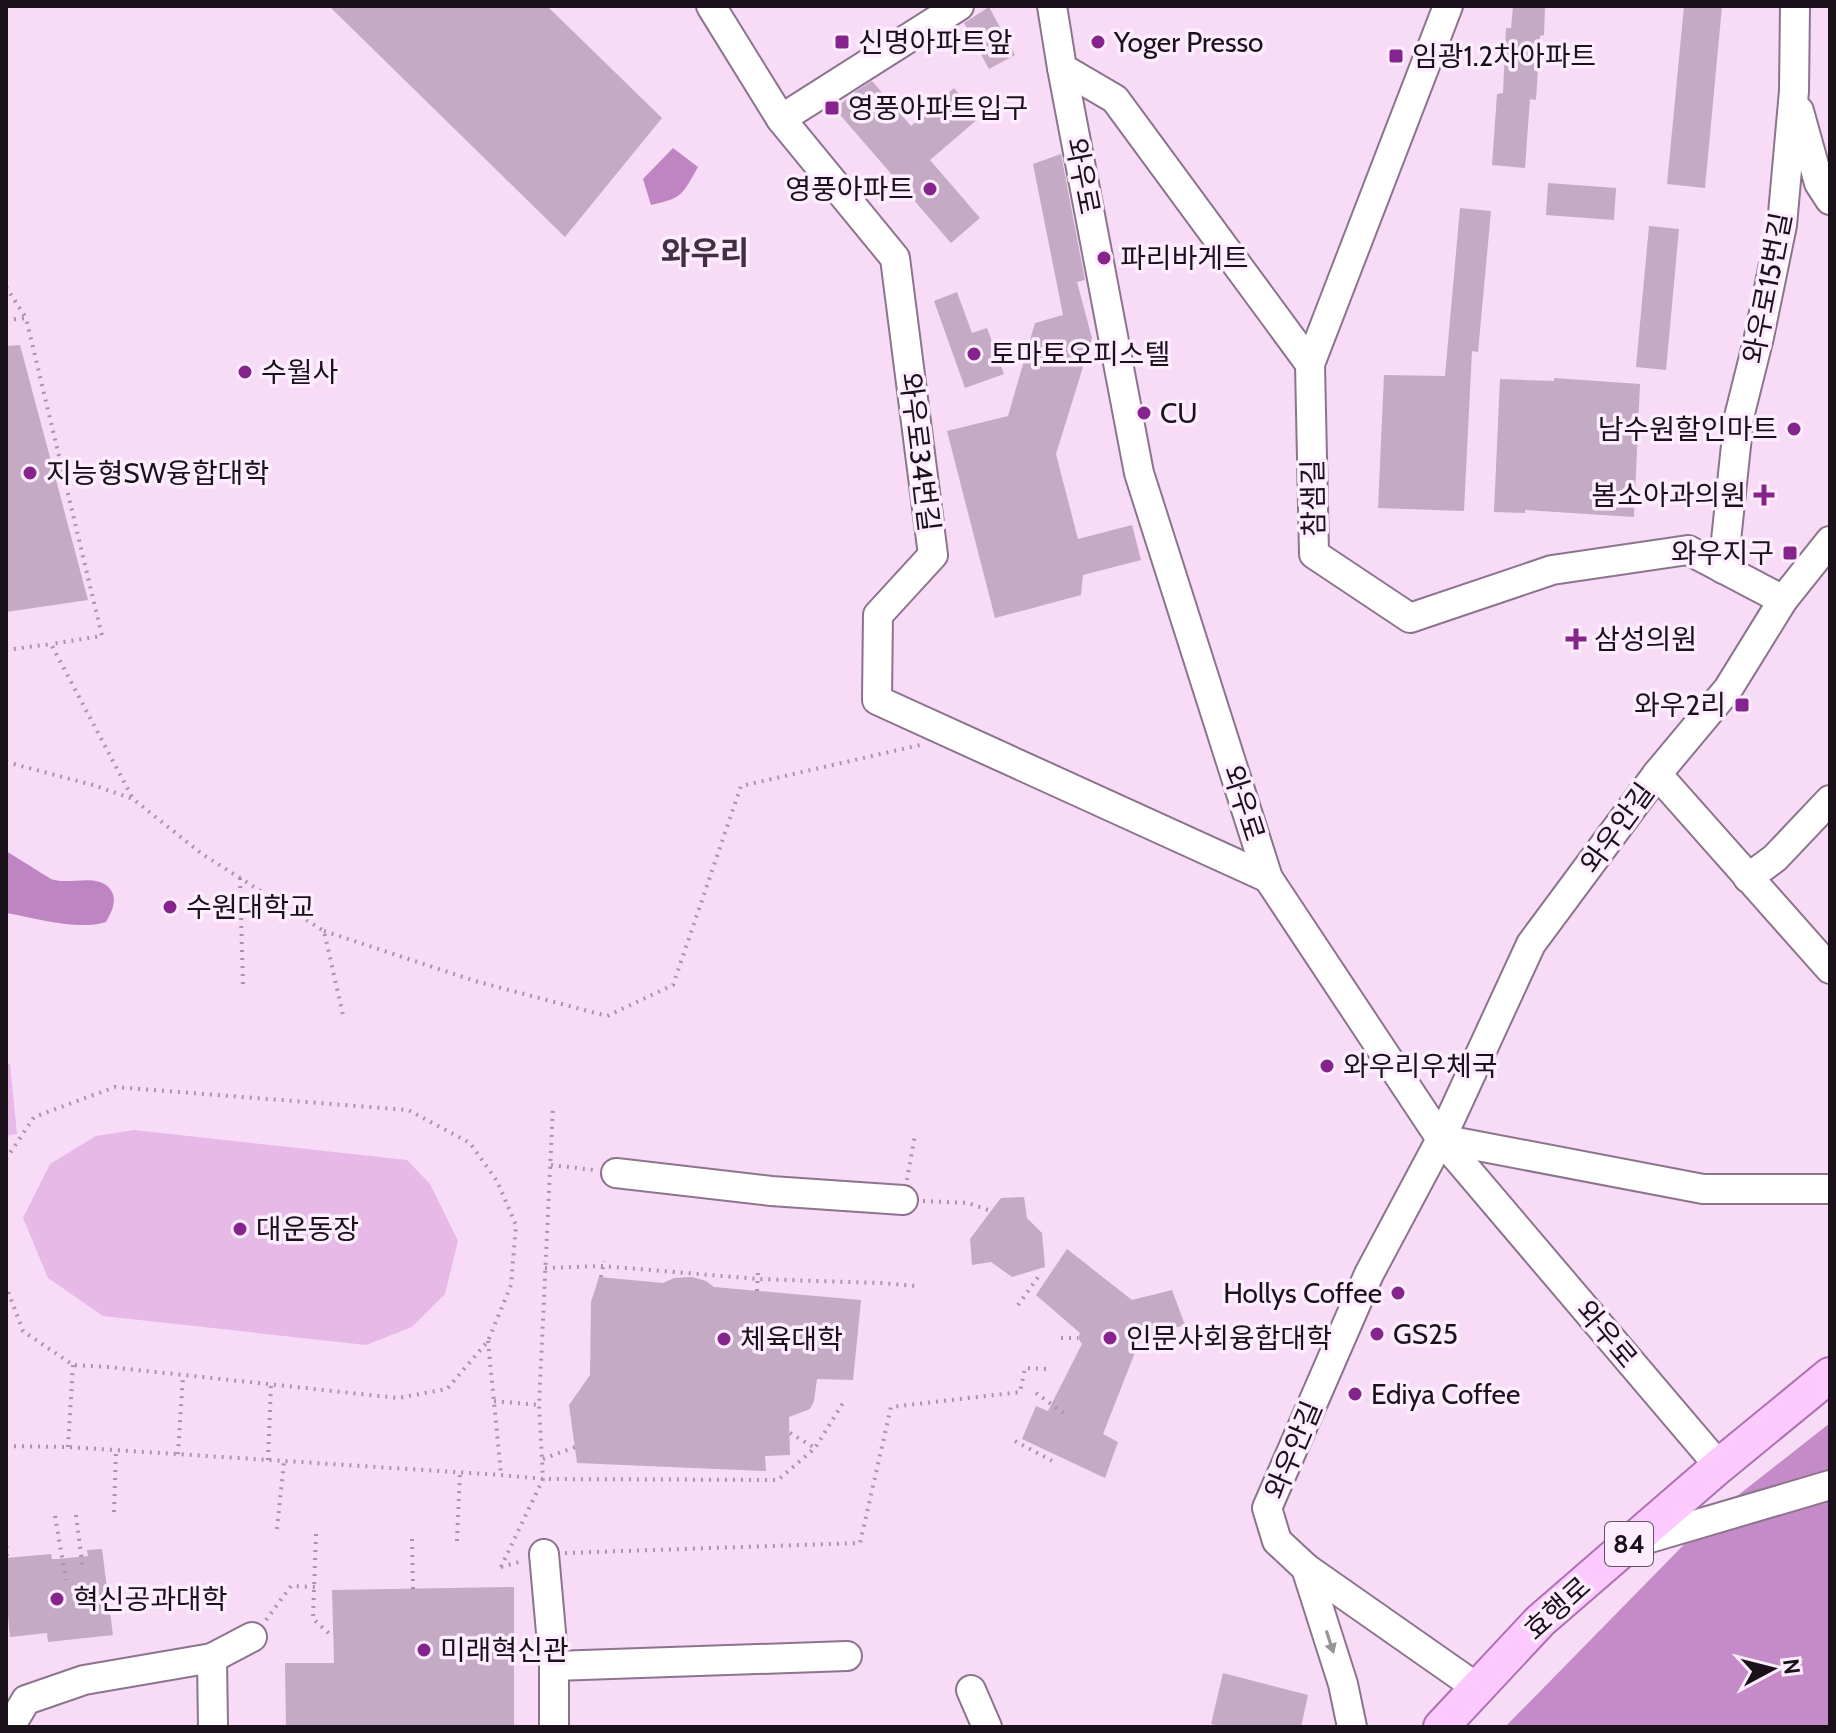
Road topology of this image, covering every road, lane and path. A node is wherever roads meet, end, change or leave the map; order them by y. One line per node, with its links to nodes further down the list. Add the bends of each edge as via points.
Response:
1 (711, 6): 8 (street, 와우로34번길)
2 (959, 6): 8 (street)
3 (1052, 6): 6 (street, 와우로)
4 (1448, 6): 13 (street, 참샘길)
5 (1795, 6): 7 (street, 와우로15번길)
6 (1062, 68): 13 (street, via 1115,99); 25 (street, 와우로, via 1139,473)
7 (1794, 91): 9 (street, via 1819,183); 15 (street, 와우로15번길, via 1782,225 1739,417)
8 (781, 119): 19 (street, 와우로34번길, via 895,258 933,555 878,615 877,700)
9 (1830, 200)
10 (6, 287): 11 (path)
11 (26, 318): 12 (path); 17 (path, via 102,636)
12 (6, 320)
13 (1310, 364): 15 (street, 참샘길, via 1314,554 1410,618 1552,570 1688,550)
14 (1830, 541): 16 (street, 와우안길)
15 (1723, 569): 16 (street, 참샘길)
16 (1783, 600): 21 (street, 와우안길, via 1728,689)
17 (51, 644): 18 (path); 22 (path)
18 (6, 650)
19 (958, 736): 25 (street, 와우로34번길); 27 (path, via 741,786 673,985 607,1016 475,981)
20 (6, 762): 22 (path)
21 (1657, 774): 26 (street); 33 (street, 와우안길, via 1531,944)
22 (133, 799): 24 (path)
23 (1830, 800): 26 (street, via 1775,858)
24 (240, 878): 27 (path); 29 (path)
25 (1268, 878): 33 (street, 와우로)
26 (1748, 878): 28 (street)
27 (324, 931): 30 (path)
28 (1830, 969)
29 (243, 986)
30 (343, 1015)
31 (553, 1106): 35 (path)
32 (915, 1135): 38 (path)
33 (1441, 1139): 37 (street, via 1703,1189); 75 (street, 와우로); 91 (street, 와우안길, via 1369,1274 1267,1508 1277,1541)
34 (6, 1159): 52 (path, via 34,1117 115,1087 408,1110 470,1143 497,1181 516,1225 511,1285)
35 (550, 1165): 36 (path); 41 (path)
36 (616, 1173): 38 (street)
37 (1830, 1189)
38 (903, 1200): 39 (path, via 968,1203)
39 (991, 1211)
40 (604, 1264): 41 (path); 44 (path); 45 (path)
41 (545, 1268): 61 (path)
42 (758, 1271): 45 (path)
43 (1041, 1273): 49 (path)
44 (601, 1277)
45 (758, 1279): 47 (path); 48 (path)
46 (6, 1286): 53 (path, via 23,1331)
47 (916, 1286)
48 (757, 1291)
49 (1018, 1305)
50 (1061, 1338): 51 (path)
51 (1078, 1338)
52 (488, 1341): 57 (path, via 447,1389 398,1398); 59 (path)
53 (73, 1365): 55 (path); 66 (path)
54 (1047, 1369): 89 (path, via 1025,1368 1020,1392 891,1407 860,1543)
55 (183, 1375): 57 (path); 70 (path)
56 (1830, 1375): 75 (main road, 효행로 / 84)
57 (271, 1384): 72 (path)
58 (1036, 1393): 62 (path)
59 (494, 1401): 61 (path); 77 (path)
60 (843, 1403): 68 (path)
61 (539, 1405): 71 (path)
62 (1065, 1414)
63 (790, 1433): 68 (path)
64 (1015, 1441): 74 (path)
65 (6, 1446): 66 (path)
66 (68, 1447): 69 (path)
67 (575, 1447): 71 (path)
68 (815, 1448): 78 (path, via 778,1480)
69 (116, 1450): 70 (path); 80 (path)
70 (178, 1454): 72 (path)
71 (543, 1459): 78 (path)
72 (268, 1460): 73 (path)
73 (284, 1462): 76 (path); 83 (path)
74 (1056, 1463)
75 (1719, 1466): 88 (main road, 효행로 / 84)
76 (460, 1472): 77 (path); 87 (path)
77 (501, 1475): 78 (path)
78 (543, 1479): 89 (path, via 501,1567)
79 (1830, 1485): 88 (street)
80 (114, 1512)
81 (76, 1515): 92 (path)
82 (55, 1516): 93 (path)
83 (277, 1529)
84 (316, 1534): 94 (path)
85 (6, 1538): 90 (path)
86 (412, 1539): 95 (path)
87 (457, 1541)
88 (1628, 1544): 101 (main road, 효행로 / 84, via 1540,1621)
89 (544, 1554): 100 (street)
90 (7, 1558)
91 (1306, 1568): 101 (street, 와우안길); 107 (street, one-way to 107)
92 (83, 1570)
93 (66, 1580)
94 (315, 1587): 96 (path, via 291,1586); 97 (path, via 313,1619)
95 (413, 1589)
96 (252, 1637): 99 (street)
97 (333, 1637)
98 (847, 1656): 100 (street)
99 (212, 1658): 103 (street, via 84,1680 26,1700); 104 (street)
100 (554, 1666): 105 (street)
101 (1476, 1687): 108 (main road, 효행로 / 84)
102 (971, 1690): 106 (street)
103 (10, 1727)
104 (213, 1727)
105 (554, 1727)
106 (987, 1727)
107 (1352, 1727)
108 (1441, 1727)

